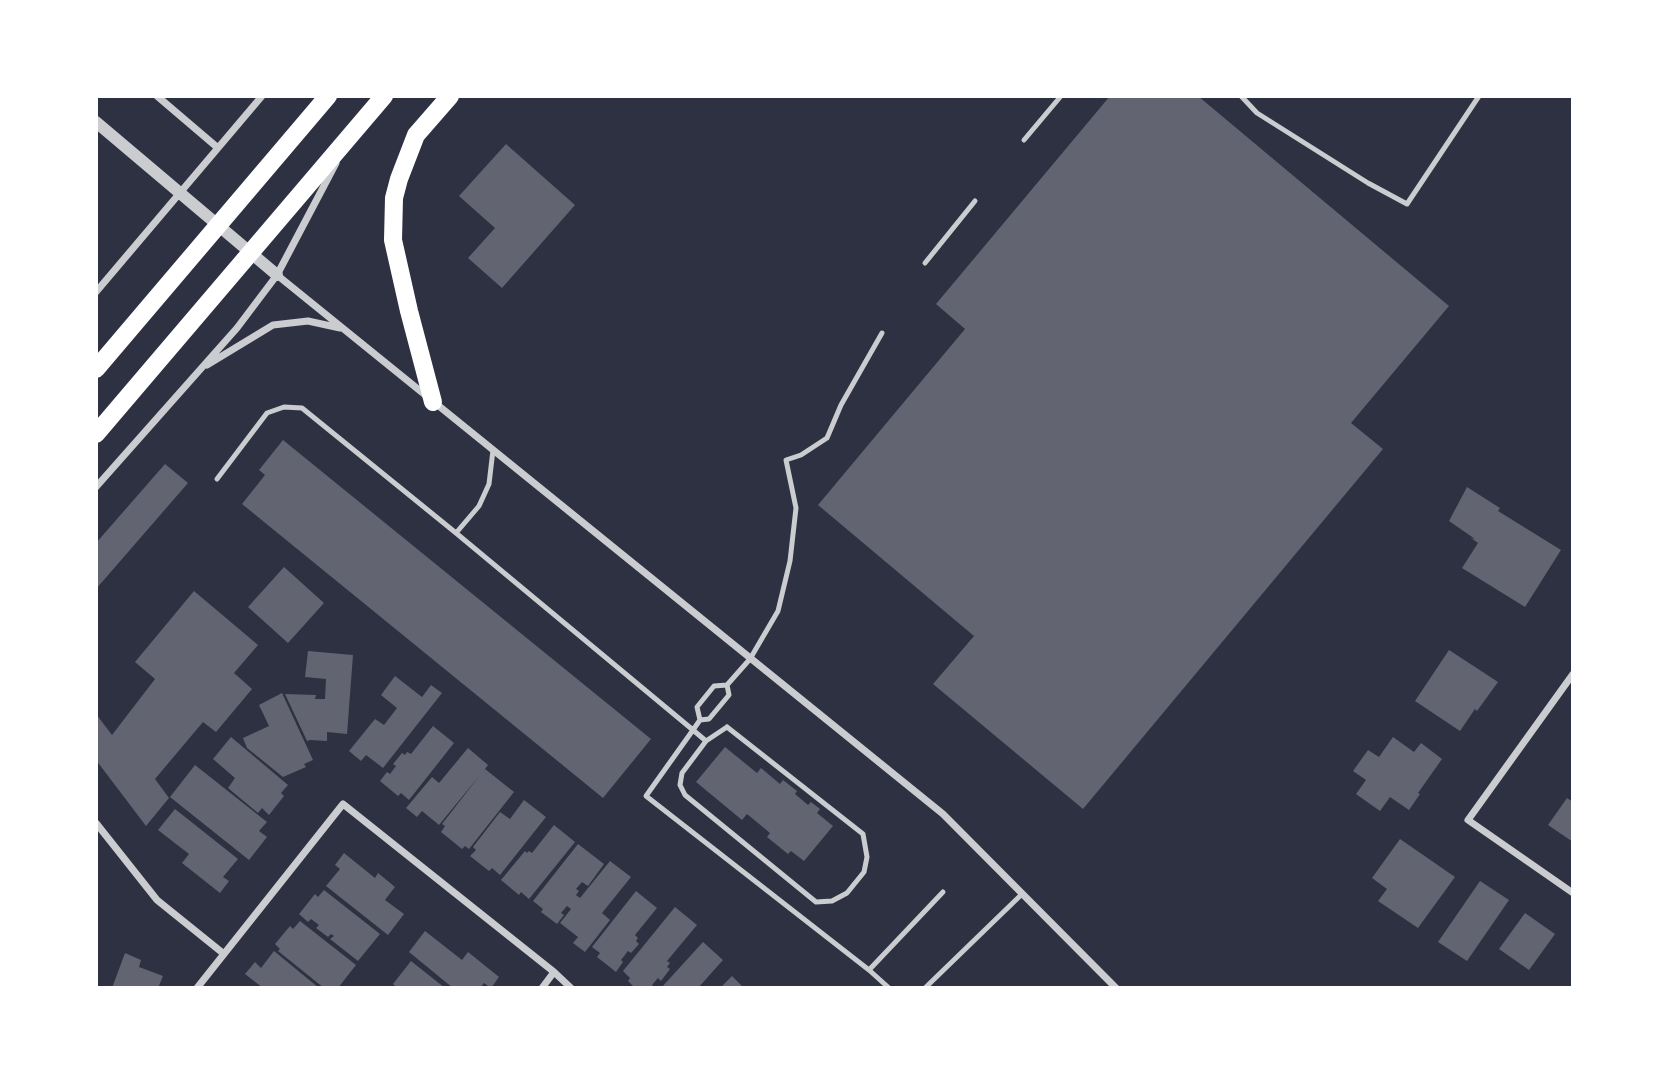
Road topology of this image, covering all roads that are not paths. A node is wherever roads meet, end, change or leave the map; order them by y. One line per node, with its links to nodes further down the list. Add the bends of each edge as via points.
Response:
1 (157, 96): 12 (street)
2 (262, 96): 12 (street)
3 (328, 96): 15 (main road)
4 (384, 96): 10 (main road)
5 (450, 96): 24 (main road, via 416,135 394,198 393,240)
6 (1061, 96): 11 (lane)
7 (1241, 96): 8 (lane, via 1257,113 1407,204)
8 (1479, 96)
9 (96, 122): 13 (street)
10 (349, 139): 16 (main road); 18 (street)
11 (1024, 140)
12 (218, 148): 13 (street)
13 (179, 193): 15 (street); 19 (street)
14 (975, 201): 17 (lane)
15 (218, 226): 16 (street); 22 (main road)
16 (251, 254): 18 (street); 25 (main road)
17 (925, 263)
18 (278, 275): 20 (street); 23 (street)
19 (96, 292)
20 (344, 329): 23 (street, via 308,321 273,325); 24 (street)
21 (882, 333): 30 (lane, via 827,438 786,460 796,508 790,561 778,611)
22 (96, 369)
23 (200, 369): 28 (street)
24 (433, 402): 26 (street)
25 (96, 434)
26 (493, 450): 29 (lane, via 489,484 479,506); 30 (street)
27 (216, 479): 29 (lane, via 267,413 284,407 302,408)
28 (96, 487)
29 (456, 533): 34 (lane)
30 (750, 659): 32 (lane); 39 (street, via 943,814)
31 (1573, 674): 38 (street, via 1468,820)
32 (727, 685): 33 (lane, via 729,695 709,719); 33 (lane, via 714,686 697,707)
33 (700, 720): 34 (lane)
34 (693, 730): 35 (lane); 41 (lane, via 646,796)
35 (706, 741): 35 (lane, via 682,773 680,785 685,795 816,902 832,901 846,893 864,872 863,834 727,727)
36 (96, 823): 40 (street, via 157,900)
37 (943, 892): 41 (lane)
38 (1573, 893)
39 (1022, 894): 47 (lane); 48 (street)
40 (224, 954): 42 (street, via 343,804); 43 (street)
41 (869, 970): 46 (lane)
42 (554, 972): 44 (street); 45 (street)
43 (197, 988)
44 (541, 988)
45 (571, 988)
46 (889, 988)
47 (925, 988)
48 (1116, 988)

